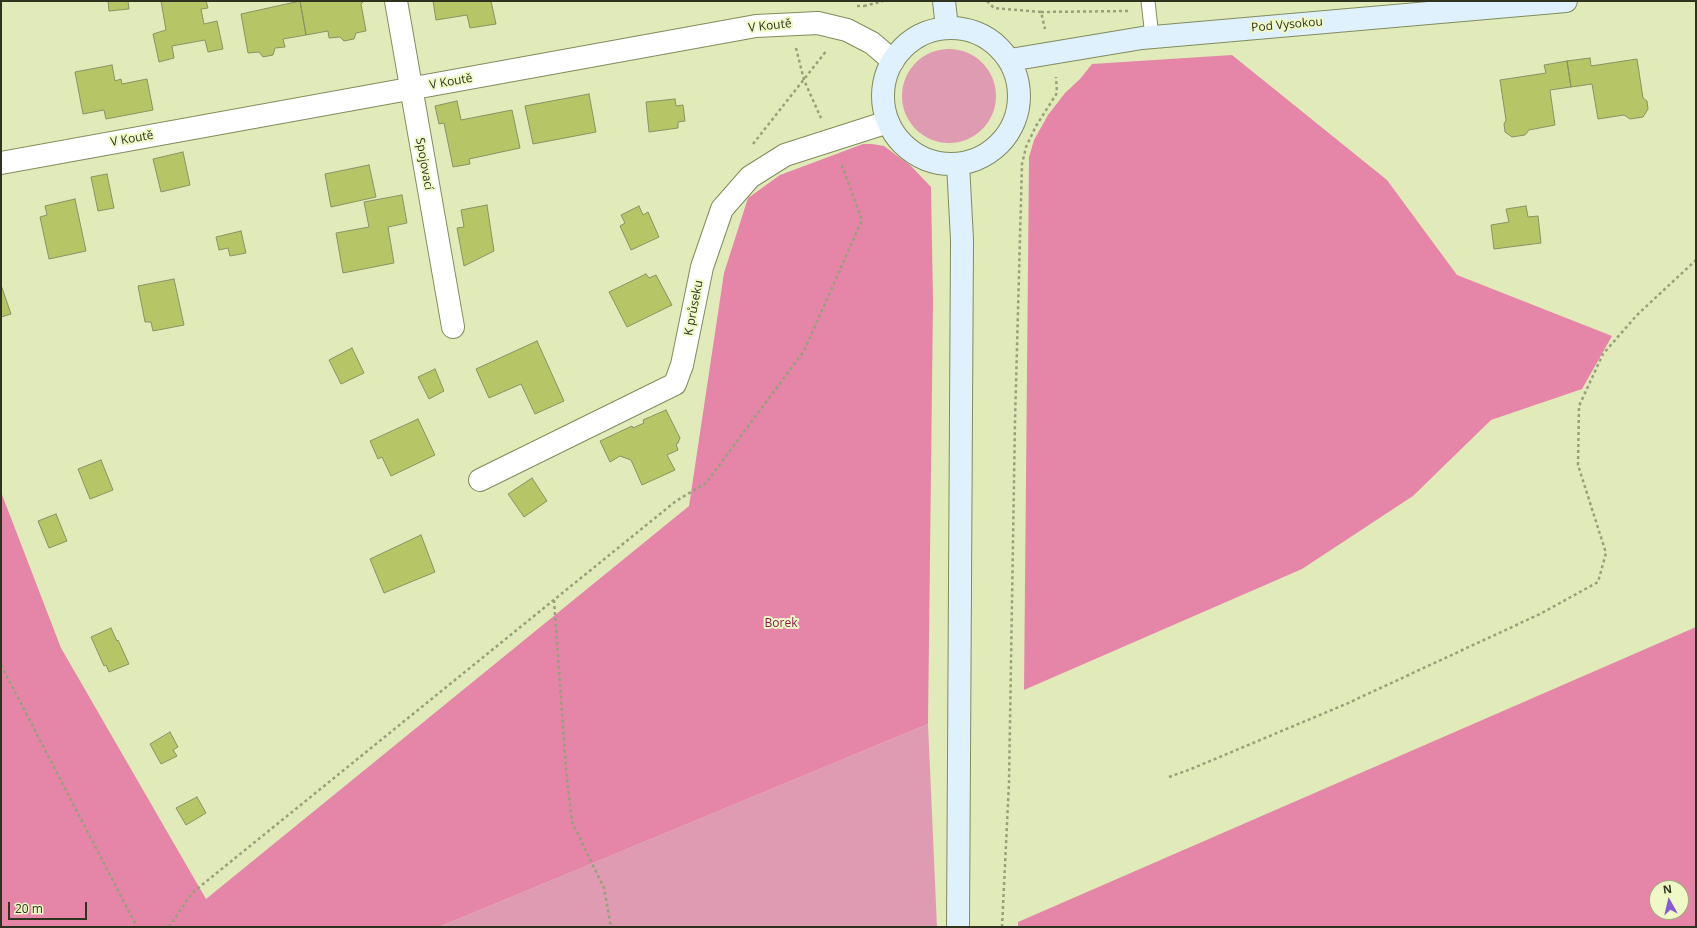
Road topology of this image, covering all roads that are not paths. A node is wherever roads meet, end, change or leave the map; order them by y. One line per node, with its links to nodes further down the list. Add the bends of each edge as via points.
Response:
1 (396, 1): 9 (street, Spojovací)
2 (944, 1): 5 (main road)
3 (1566, 1): 6 (main road, Pod Vysokou)
4 (1148, 6): 6 (lane)
5 (947, 28): 7 (main road, via 976,32 995,44); 8 (main road, via 921,35 910,42)
6 (1152, 37): 7 (main road, Pod Vysokou)
7 (1010, 60): 12 (main road, via 1016,74 1019,104 1009,133 987,154)
8 (893, 61): 9 (street, V Koutě, via 872,43 843,29 818,23 756,26); 10 (main road, via 886,75 883,91)
9 (411, 89): 11 (street, V Koutě); 13 (street, Spojovací)
10 (888, 122): 12 (main road, via 904,146 916,155 929,161); 14 (street, K průseku, via 785,155 750,177 722,209 702,267 682,365 675,384)
11 (1, 163)
12 (958, 164): 15 (main road, via 962,240)
13 (454, 327)
14 (480, 480)
15 (958, 927)

